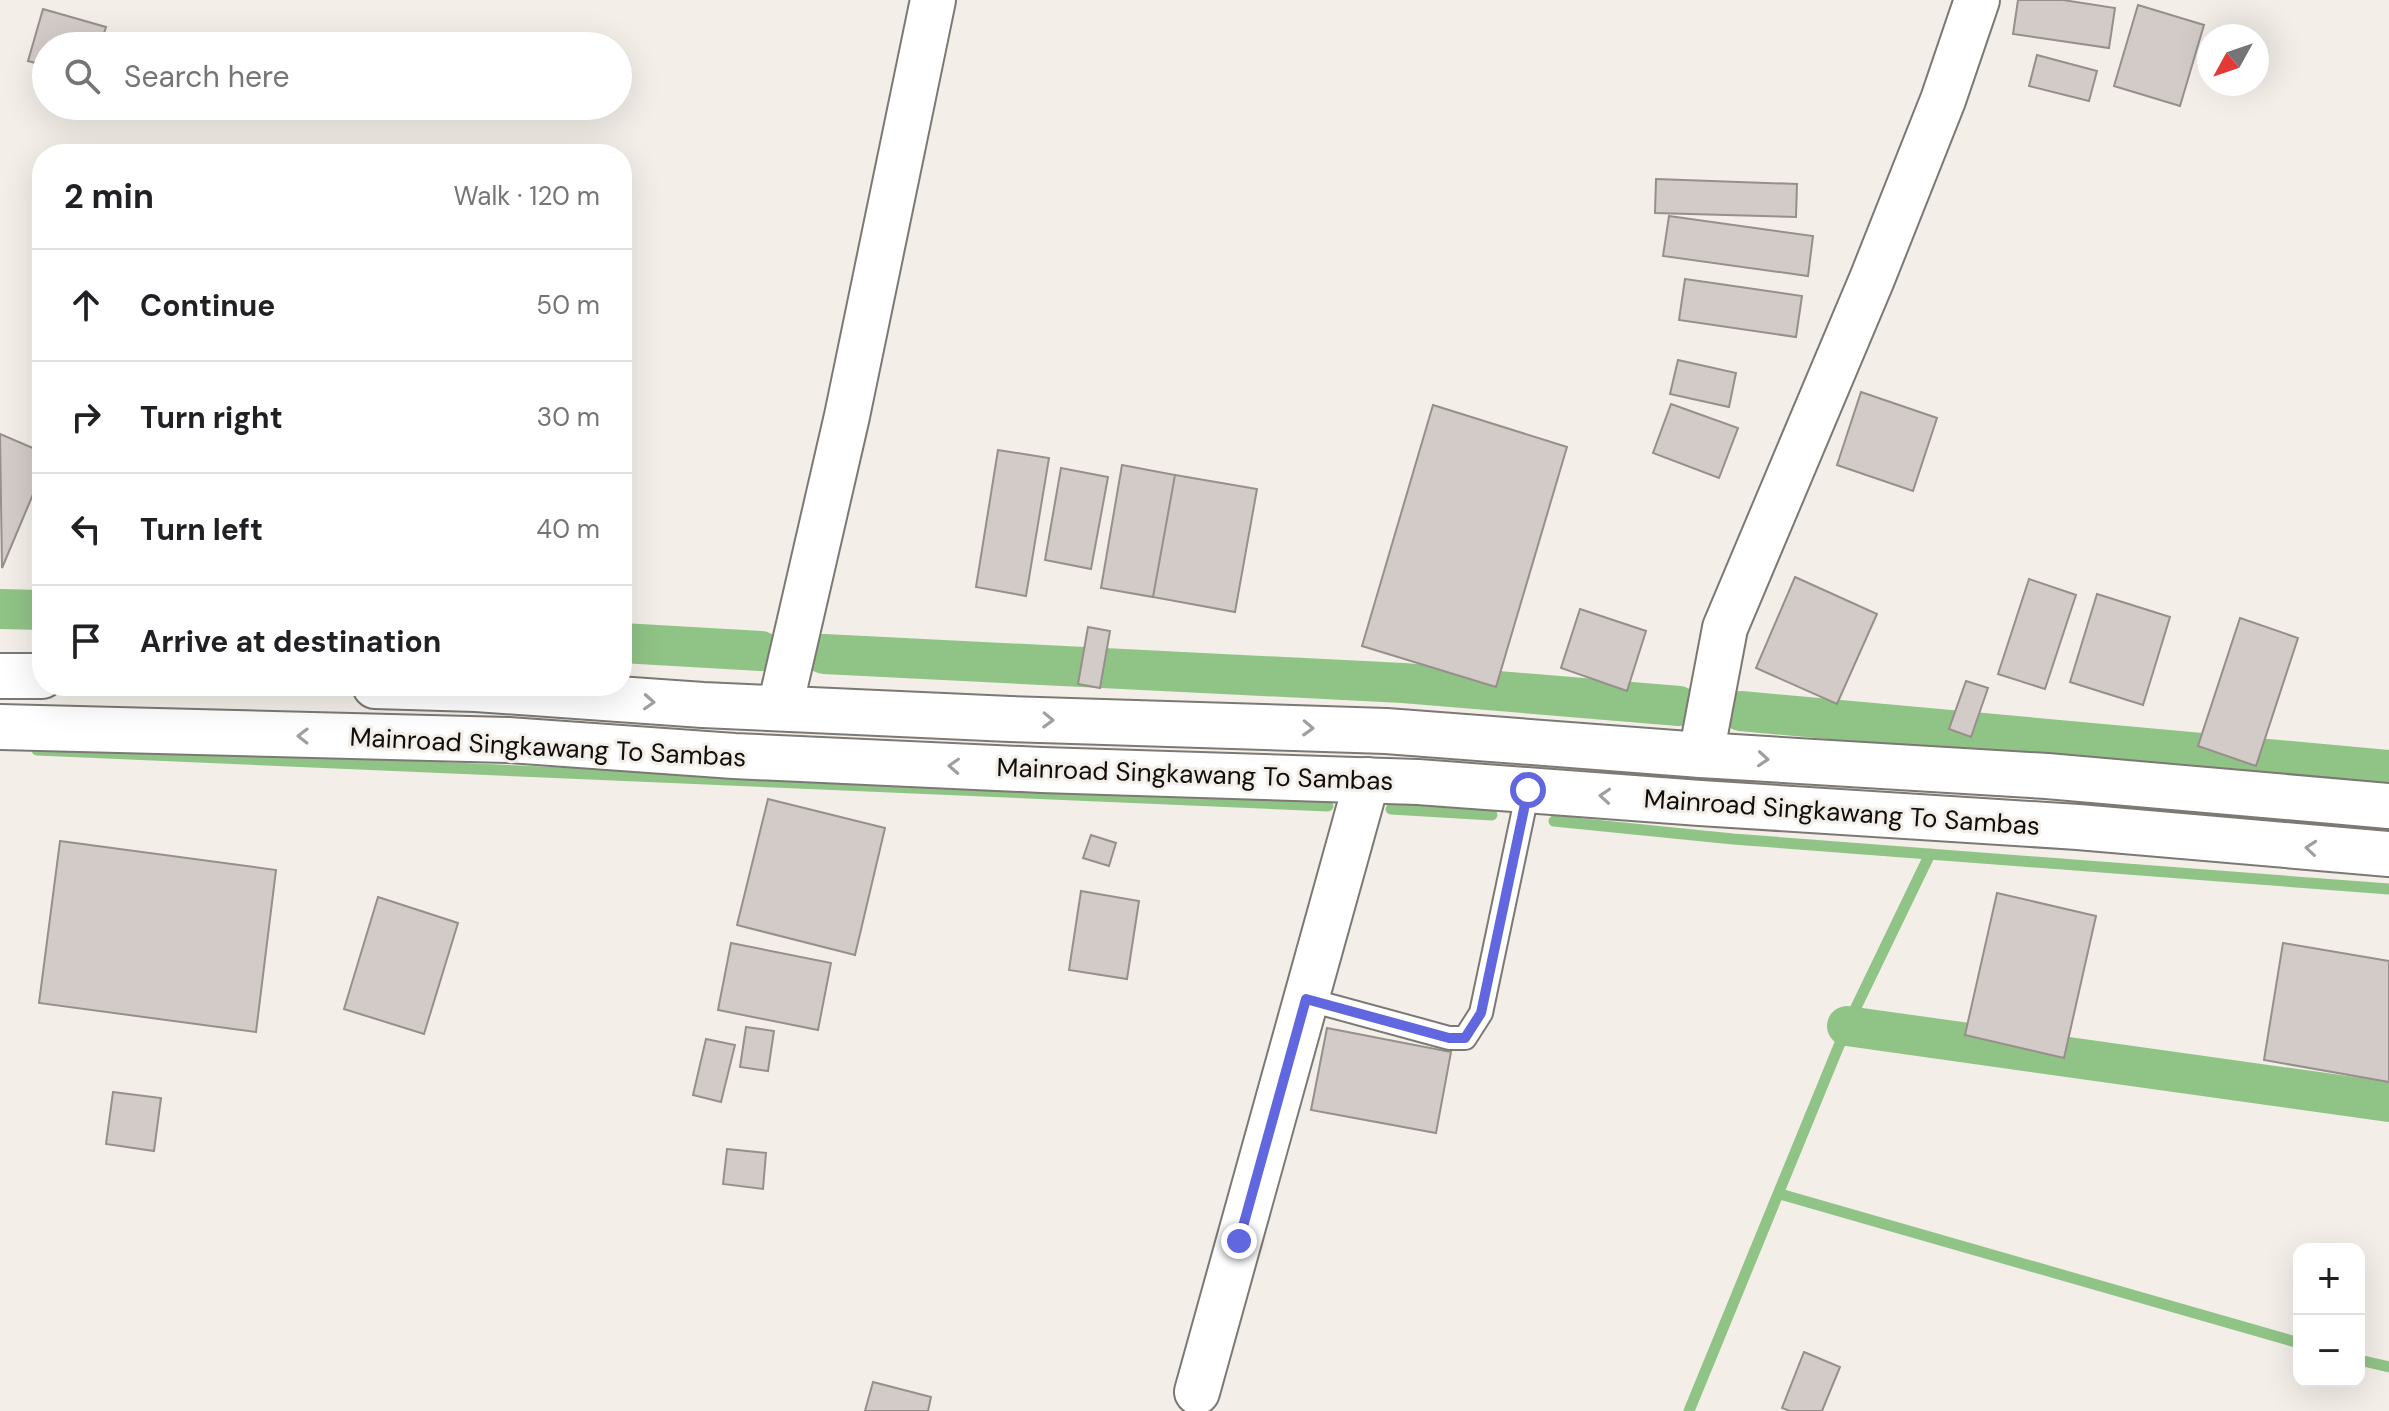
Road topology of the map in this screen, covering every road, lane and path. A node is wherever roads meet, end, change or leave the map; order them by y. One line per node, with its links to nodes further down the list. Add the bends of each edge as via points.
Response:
1 (933, 0): 7 (main road)
2 (1977, 0): 10 (main road, via 1877,265 1725,628)
3 (0, 676): 4 (main road)
4 (32, 676)
5 (564, 696): 6 (main road, Mainroad Singkawang To Sambas)
6 (576, 697): 7 (main road, Mainroad Singkawang To Sambas, one-way to 7); 9 (main road)
7 (780, 707): 10 (main road, Mainroad Singkawang To Sambas, one-way to 10, via 1386,731)
8 (0, 727): 9 (main road, Mainroad Singkawang To Sambas, one-way to 8)
9 (562, 745): 12 (main road, Mainroad Singkawang To Sambas, one-way to 9, via 1042,770)
10 (1701, 755): 11 (main road, Mainroad Singkawang To Sambas, one-way to 11)
11 (1987, 773): 14 (main road, Mainroad Singkawang To Sambas); 15 (main road)
12 (1367, 780): 13 (main road, Mainroad Singkawang To Sambas); 17 (main road)
13 (1528, 790): 15 (main road, Mainroad Singkawang To Sambas, one-way to 13); 17 (lane, via 1481,1013 1465,1038)
14 (2389, 806)
15 (1992, 822): 16 (main road, Mainroad Singkawang To Sambas, one-way to 15)
16 (2389, 854)
17 (1306, 999): 18 (main road)
18 (1197, 1392)

